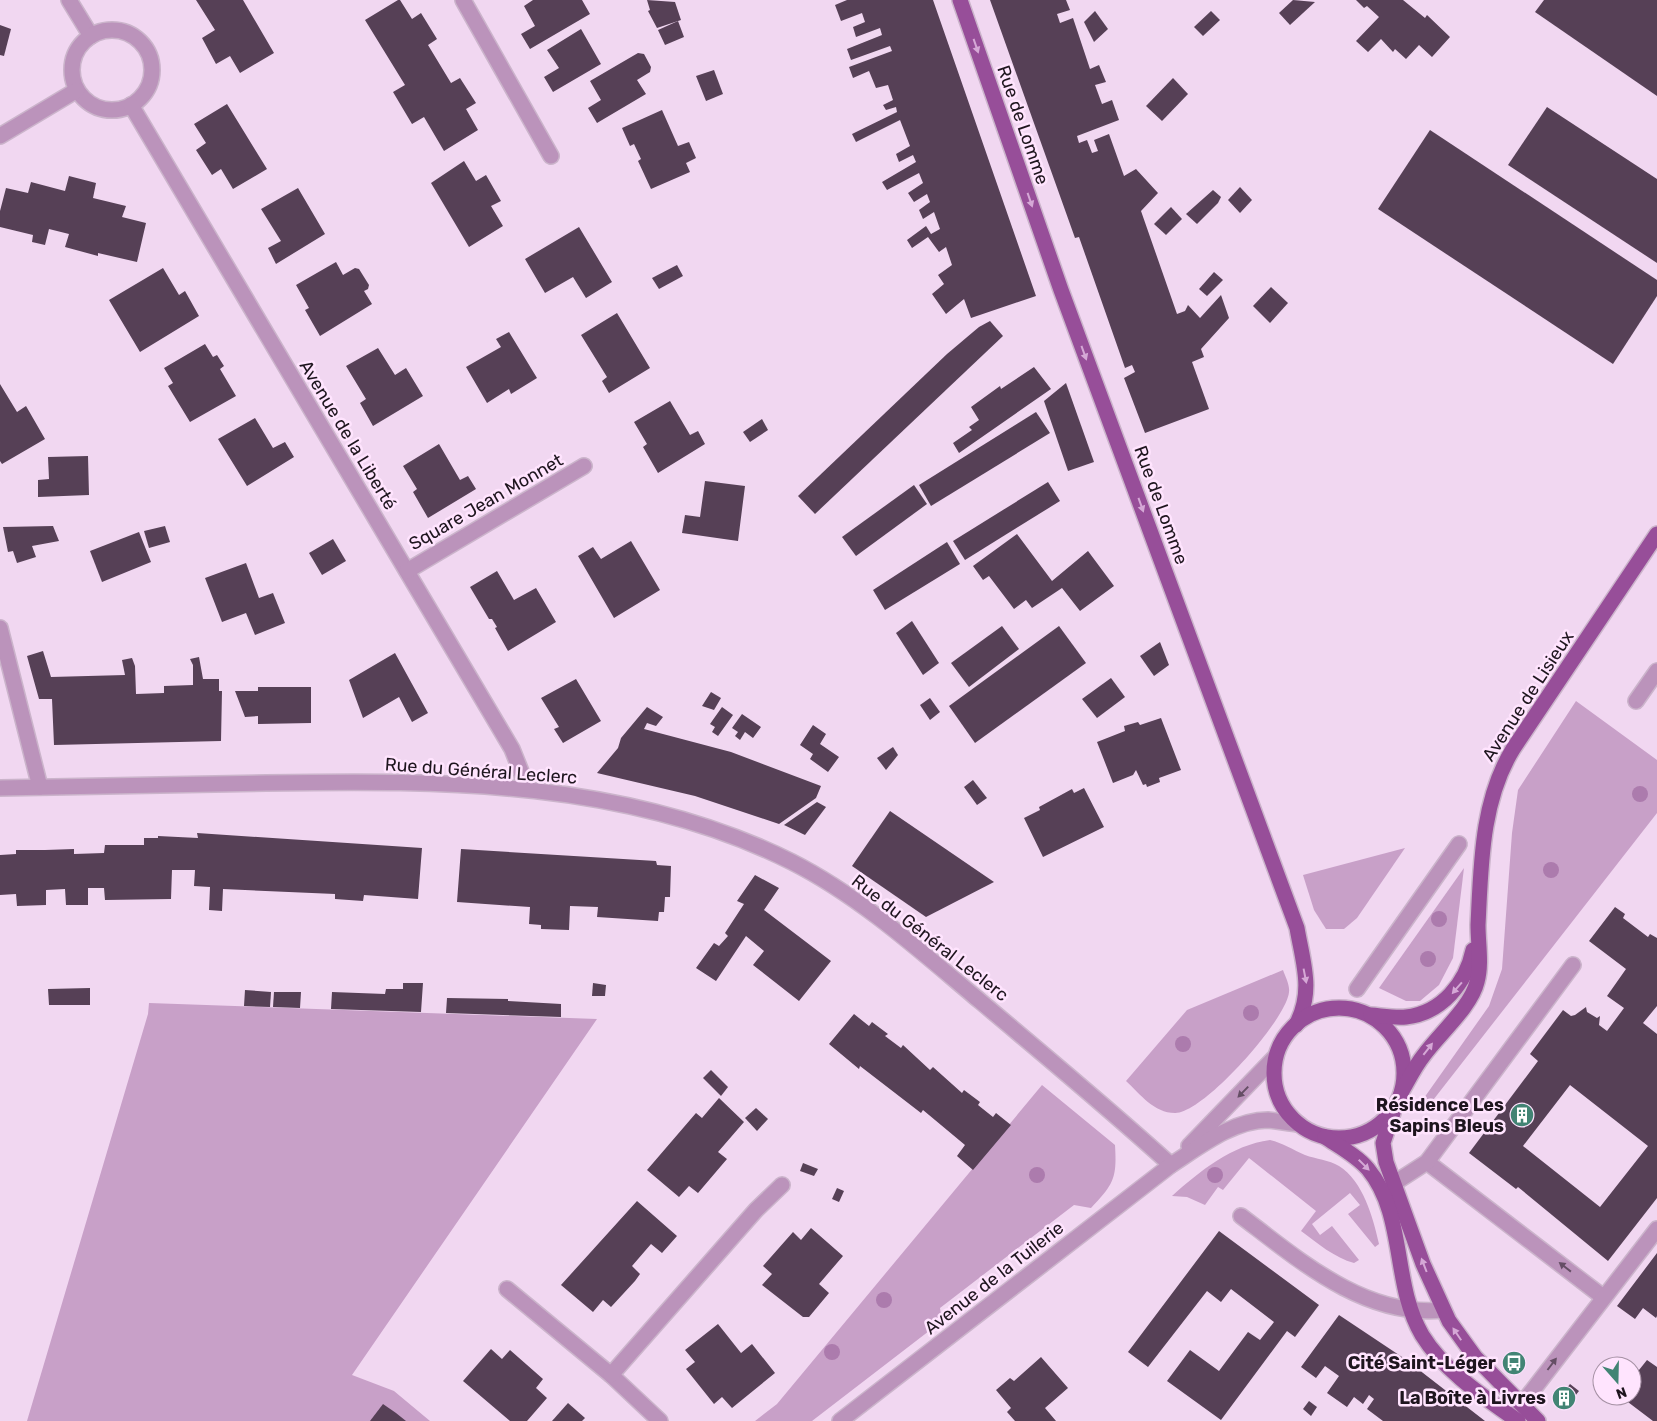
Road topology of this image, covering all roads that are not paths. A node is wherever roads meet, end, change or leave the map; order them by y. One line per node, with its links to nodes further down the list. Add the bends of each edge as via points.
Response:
1 (69, 0): 4 (street)
2 (463, 0): 8 (street)
3 (960, 0): 23 (main road, Rue de Lomme, one-way to 23, via 1061,290 1297,928 1307,988 1305,1004)
4 (90, 36): 5 (street, via 75,55 72,67); 6 (street, via 112,30 134,37 149,55 151,78 147,89)
5 (77, 90): 6 (street, via 101,109); 7 (street)
6 (131, 105): 11 (street, Avenue de la Liberté)
7 (0, 136)
8 (551, 156)
9 (584, 466): 11 (street, Square Jean Monnet)
10 (1657, 534): 19 (main road, Avenue de Lisieux, via 1513,749 1497,778 1486,826)
11 (407, 571): 17 (street, Avenue de la Liberté, via 512,749)
12 (0, 628): 15 (street)
13 (1657, 671): 14 (street)
14 (1636, 701)
15 (40, 787): 16 (street, Rue du Général Leclerc); 17 (street, Rue du Général Leclerc, via 396,782)
16 (0, 788)
17 (524, 789): 30 (street, Rue du Général Leclerc, via 573,794 665,814 740,840 810,872 891,928)
18 (1459, 844): 21 (street)
19 (1478, 926): 22 (main road, Avenue de Lisieux, one-way to 22, via 1466,974 1447,999 1414,1016); 25 (main road, Avenue de Lisieux, one-way to 19, via 1424,1055 1473,993 1479,970)
20 (1573, 965): 29 (street)
21 (1357, 990)
22 (1368, 1015): 23 (main road, via 1350,1009 1331,1009 1312,1014); 25 (main road, via 1385,1026 1397,1042 1404,1071)
23 (1296, 1025): 24 (main road)
24 (1276, 1056): 27 (main road, via 1274,1075 1278,1094 1286,1110); 30 (street, Avenue de la Tuilerie, one-way to 30)
25 (1402, 1091): 26 (main road)
26 (1394, 1109): 28 (main road, via 1363,1134 1344,1138); 32 (main road, via 1384,1143)
27 (1299, 1124): 28 (main road); 30 (street, Avenue de la Tuilerie, via 1267,1120 1252,1122 1224,1133)
28 (1324, 1137): 37 (main road, one-way to 37, via 1360,1161 1380,1187 1393,1227 1403,1287)
29 (1427, 1162): 32 (street); 36 (street, one-way to 29)
30 (1171, 1166): 42 (street, Avenue de la Tuilerie)
31 (782, 1184): 39 (street)
32 (1393, 1184): 38 (main road, one-way to 32)
33 (1241, 1216): 37 (street, via 1339,1285)
34 (1657, 1229): 36 (street)
35 (507, 1289): 39 (street)
36 (1603, 1297): 40 (street, one-way to 36)
37 (1411, 1310): 38 (street); 40 (main road, via 1422,1334 1445,1364)
38 (1443, 1310): 40 (main road, one-way to 38)
39 (611, 1375): 41 (street)
40 (1517, 1414): 43 (main road)
41 (660, 1421)
42 (840, 1421)
43 (1538, 1421)

